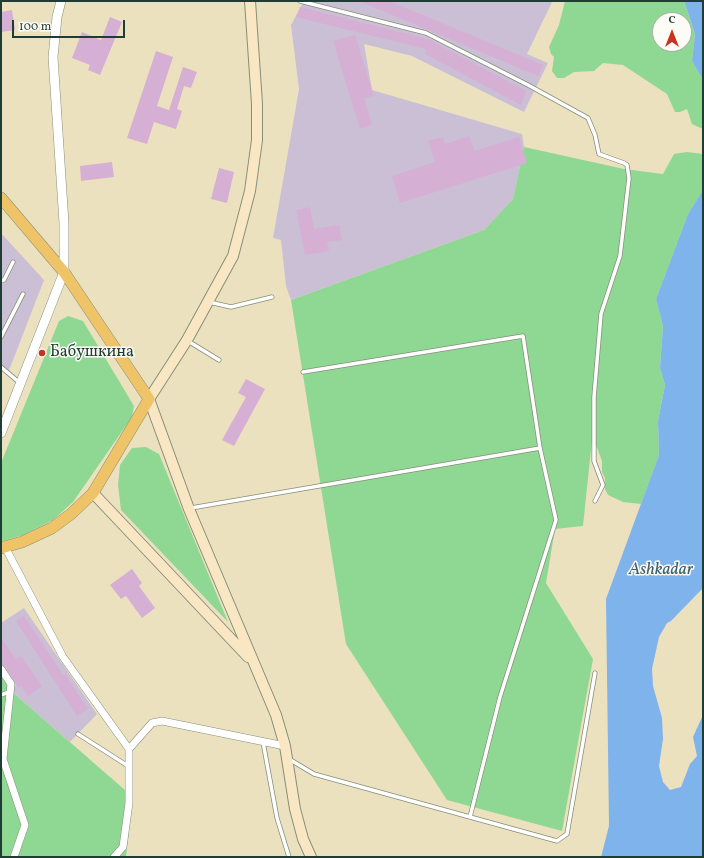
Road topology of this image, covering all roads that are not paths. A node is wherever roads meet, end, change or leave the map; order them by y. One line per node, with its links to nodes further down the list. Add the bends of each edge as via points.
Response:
1 (61, 1): 6 (street, via 53,57 64,222)
2 (250, 1): 10 (main road, via 257,104 257,140 250,191 233,256)
3 (300, 1): 21 (lane, via 426,33 588,118 600,154 627,165 629,178 620,256 601,314 594,397 594,461 603,485)
4 (1, 198): 6 (main road)
5 (13, 262): 7 (lane, via 4,280)
6 (64, 272): 16 (street); 17 (main road)
7 (1, 281)
8 (23, 294): 11 (lane)
9 (272, 296): 10 (lane, via 231,307)
10 (208, 302): 12 (main road)
11 (1, 337)
12 (187, 340): 13 (lane); 17 (main road)
13 (219, 360)
14 (1, 367): 16 (lane)
15 (303, 372): 19 (lane, via 524,336)
16 (20, 383): 18 (street)
17 (149, 400): 20 (main road); 22 (main road)
18 (1, 433)
19 (540, 448): 22 (lane); 36 (lane, via 556,520 500,697)
20 (93, 493): 23 (main road, via 52,528 22,542); 24 (main road)
21 (595, 501)
22 (190, 509): 24 (main road)
23 (2, 547): 32 (street, via 63,657)
24 (252, 662): 31 (main road)
25 (1, 669): 27 (street, via 11,684)
26 (596, 673): 36 (lane, via 567,834 557,841)
27 (10, 691): 28 (lane); 34 (street)
28 (1, 695)
29 (78, 734): 35 (lane)
30 (263, 742): 31 (street); 32 (street, via 162,721 152,723); 39 (lane, via 277,818)
31 (286, 746): 33 (main road)
32 (129, 749): 35 (street)
33 (288, 759): 36 (lane, via 314,774); 40 (main road, via 295,809)
34 (2, 760): 37 (street, via 25,825)
35 (129, 766): 38 (street, via 129,804 123,847)
36 (470, 817)
37 (14, 857)
38 (114, 857)
39 (289, 857)
40 (311, 857)

